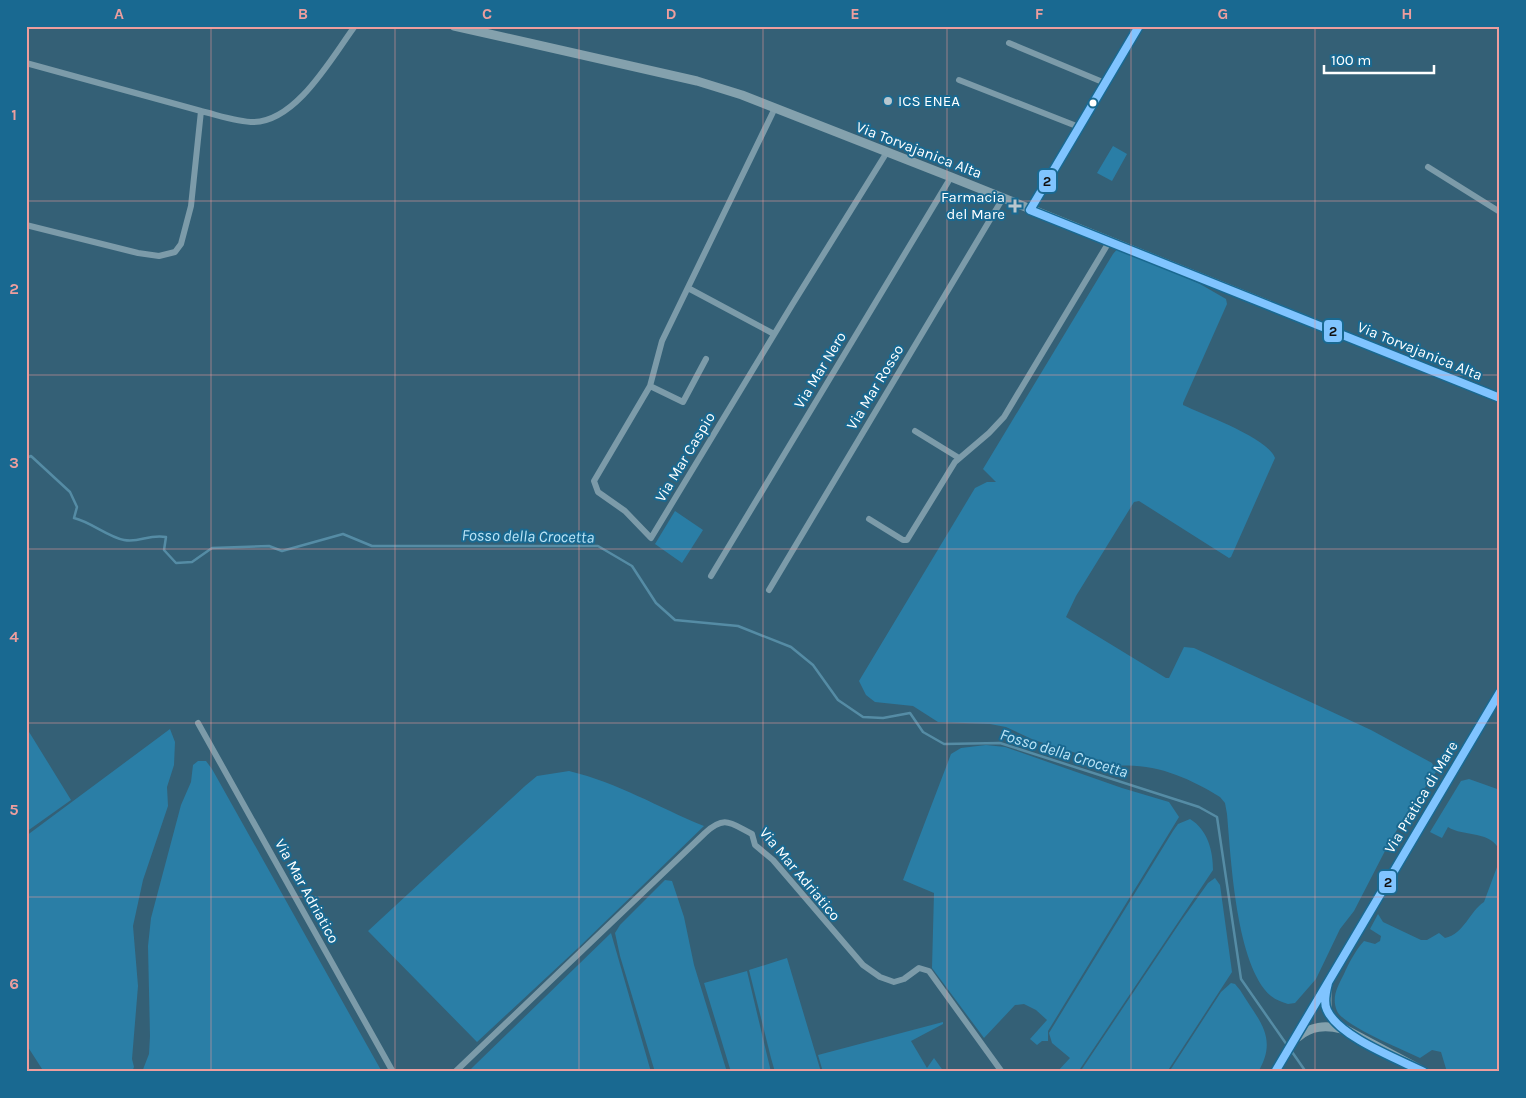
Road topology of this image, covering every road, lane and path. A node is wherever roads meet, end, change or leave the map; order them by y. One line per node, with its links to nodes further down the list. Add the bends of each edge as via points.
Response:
1 (355, 26): 9 (street, via 304,94 279,115 253,122)
2 (454, 26): 8 (street, Via Torvajanica Alta, via 704,83)
3 (1139, 26): 7 (street)
4 (1009, 43): 7 (street)
5 (26, 63): 9 (street)
6 (959, 80): 10 (street)
7 (1105, 83): 10 (street)
8 (775, 108): 11 (street, Via Torvajanica Alta); 19 (street)
9 (201, 111): 17 (street, via 191,206 182,244 175,252 160,256 144,254)
10 (1079, 127): 15 (street)
11 (887, 152): 13 (street, Via Torvajanica Alta); 20 (street, Via Mar Caspio)
12 (1428, 167): 16 (street)
13 (951, 177): 14 (street, Via Torvajanica Alta); 27 (street, Via Mar Nero)
14 (1003, 198): 15 (street, Via Torvajanica Alta); 28 (street, Via Mar Rosso)
15 (1030, 210): 18 (street, Via Torvajanica Alta)
16 (1500, 212)
17 (26, 225)
18 (1109, 242): 23 (street, Via Torvajanica Alta); 25 (street, via 1004,417)
19 (688, 288): 20 (street); 22 (street, via 662,341)
20 (774, 334): 22 (street, Via Mar Caspio, via 651,538 625,511 598,492 594,483)
21 (706, 359): 22 (street, Via Mar Caspio, via 683,402)
22 (650, 386)
23 (1500, 398)
24 (914, 430): 25 (street)
25 (959, 458): 26 (street, via 907,540)
26 (869, 519)
27 (711, 576)
28 (769, 590)
29 (1500, 692): 31 (street, Via Pratica di Mare)
30 (198, 723): 34 (street, Via Mar Adriatico)
31 (1328, 984): 32 (street, via 1327,1010 1336,1025); 33 (street, Via Pratica di Mare)
32 (1344, 1030): 33 (street, via 1320,1027); 38 (street)
33 (1294, 1040): 37 (street, Via Pratica di Mare)
34 (394, 1072)
35 (455, 1072): 36 (street, Via Mar Adriatico, via 715,824 724,822 752,834 755,845 771,858 849,952 870,971 894,982 919,968 928,971)
36 (1002, 1072)
37 (1275, 1072)
38 (1425, 1072)

